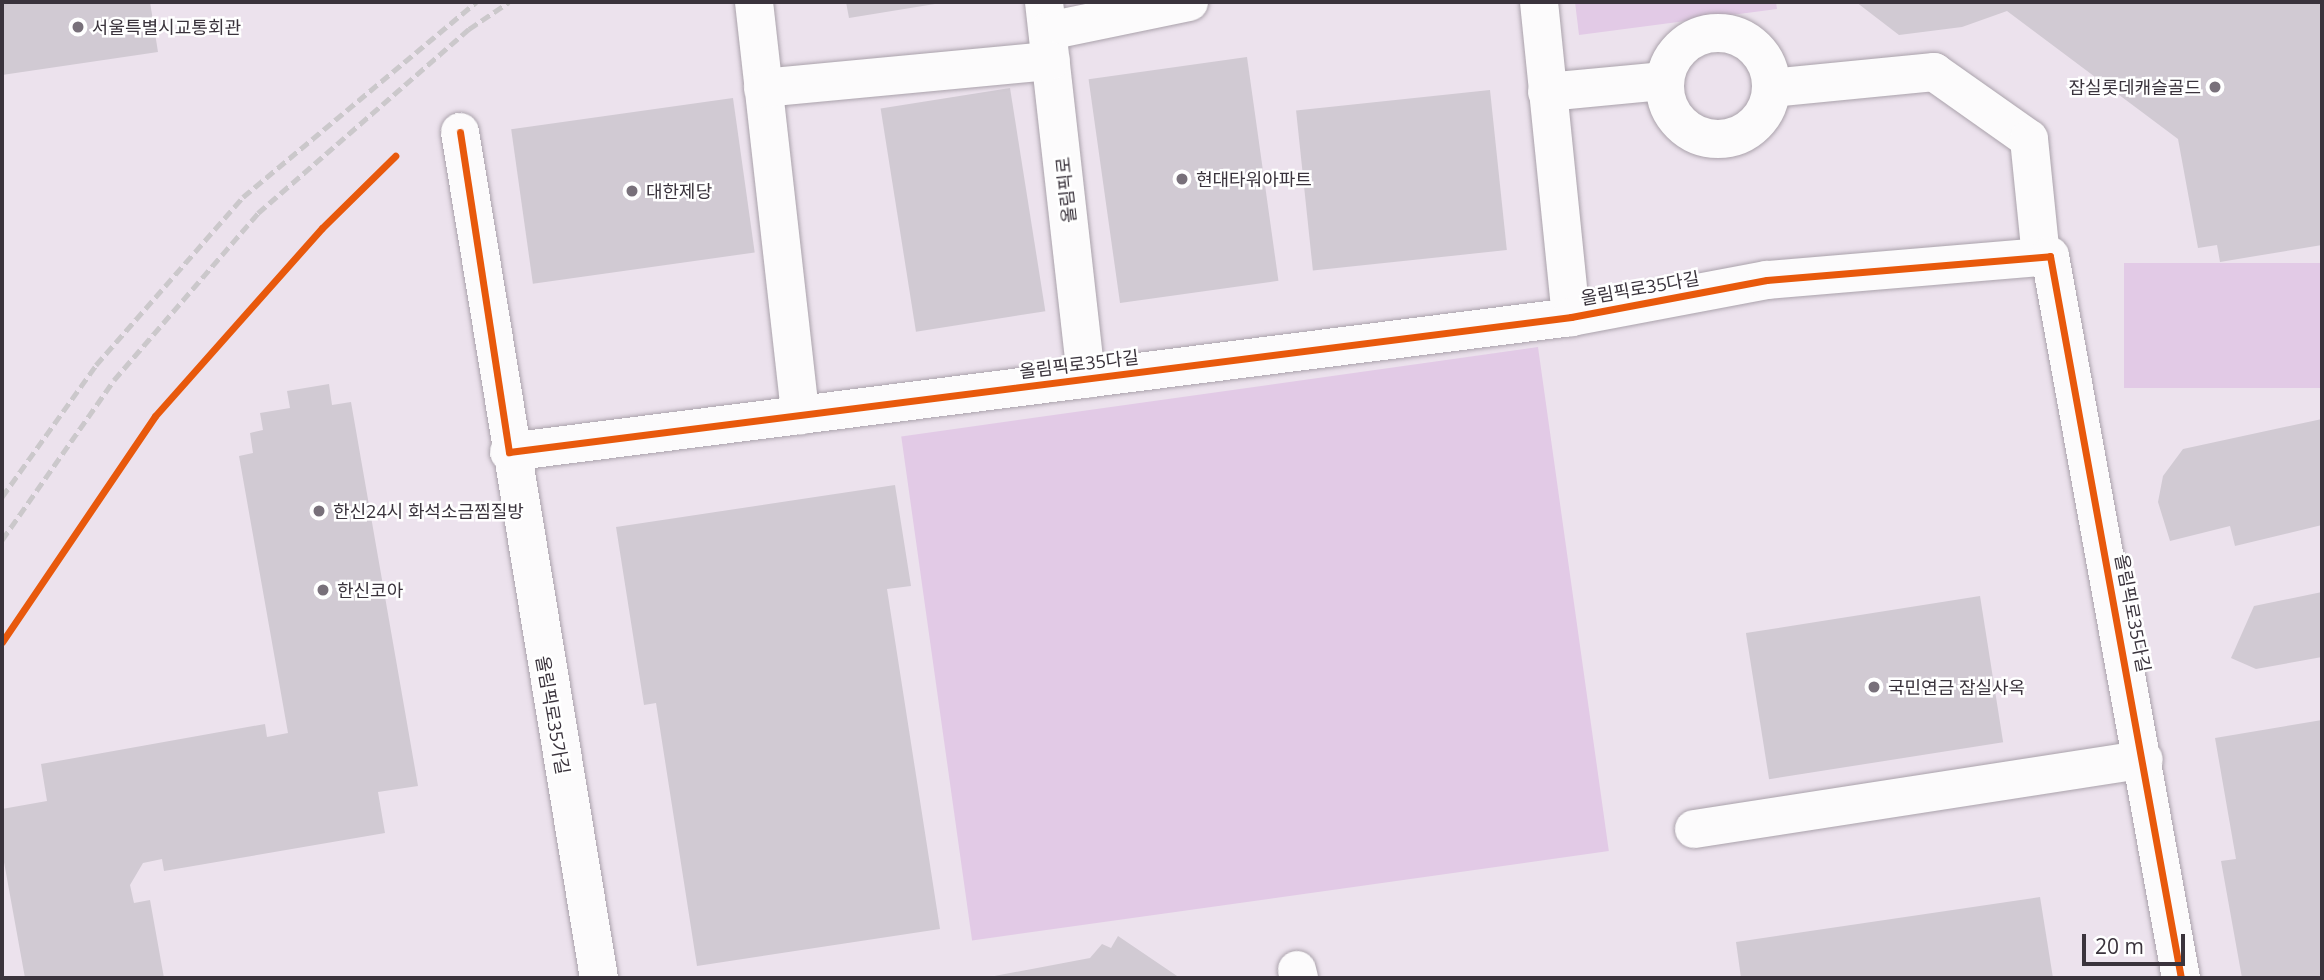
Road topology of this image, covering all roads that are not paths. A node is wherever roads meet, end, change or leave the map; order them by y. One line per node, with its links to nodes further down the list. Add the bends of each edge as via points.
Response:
1 (754, 2): 6 (street)
2 (1189, 2): 4 (street)
3 (1539, 2): 8 (street)
4 (1048, 31): 6 (street); 12 (street, 올림픽로)
5 (1664, 81): 7 (street, via 1679,49 1720,34 1760,53); 7 (street, via 1672,114 1683,127 1714,140 1731,138 1760,120); 8 (street)
6 (764, 88): 13 (street)
7 (1771, 88): 10 (street, via 1934,72 2029,139)
8 (1548, 92): 11 (street)
9 (460, 132): 14 (street, 올림픽로35가길)
10 (2041, 257): 11 (street, 올림픽로35다길, via 1767,281); 15 (street, 올림픽로35다길, via 2050,256)
11 (1570, 317): 12 (street, 올림픽로35다길)
12 (1086, 379): 13 (street, 올림픽로35다길)
13 (800, 415): 14 (street, 올림픽로35다길)
14 (509, 452): 17 (street, 올림픽로35가길)
15 (2144, 759): 16 (street); 18 (street, 올림픽로35다길)
16 (1694, 829)
17 (599, 978)
18 (2181, 978)

